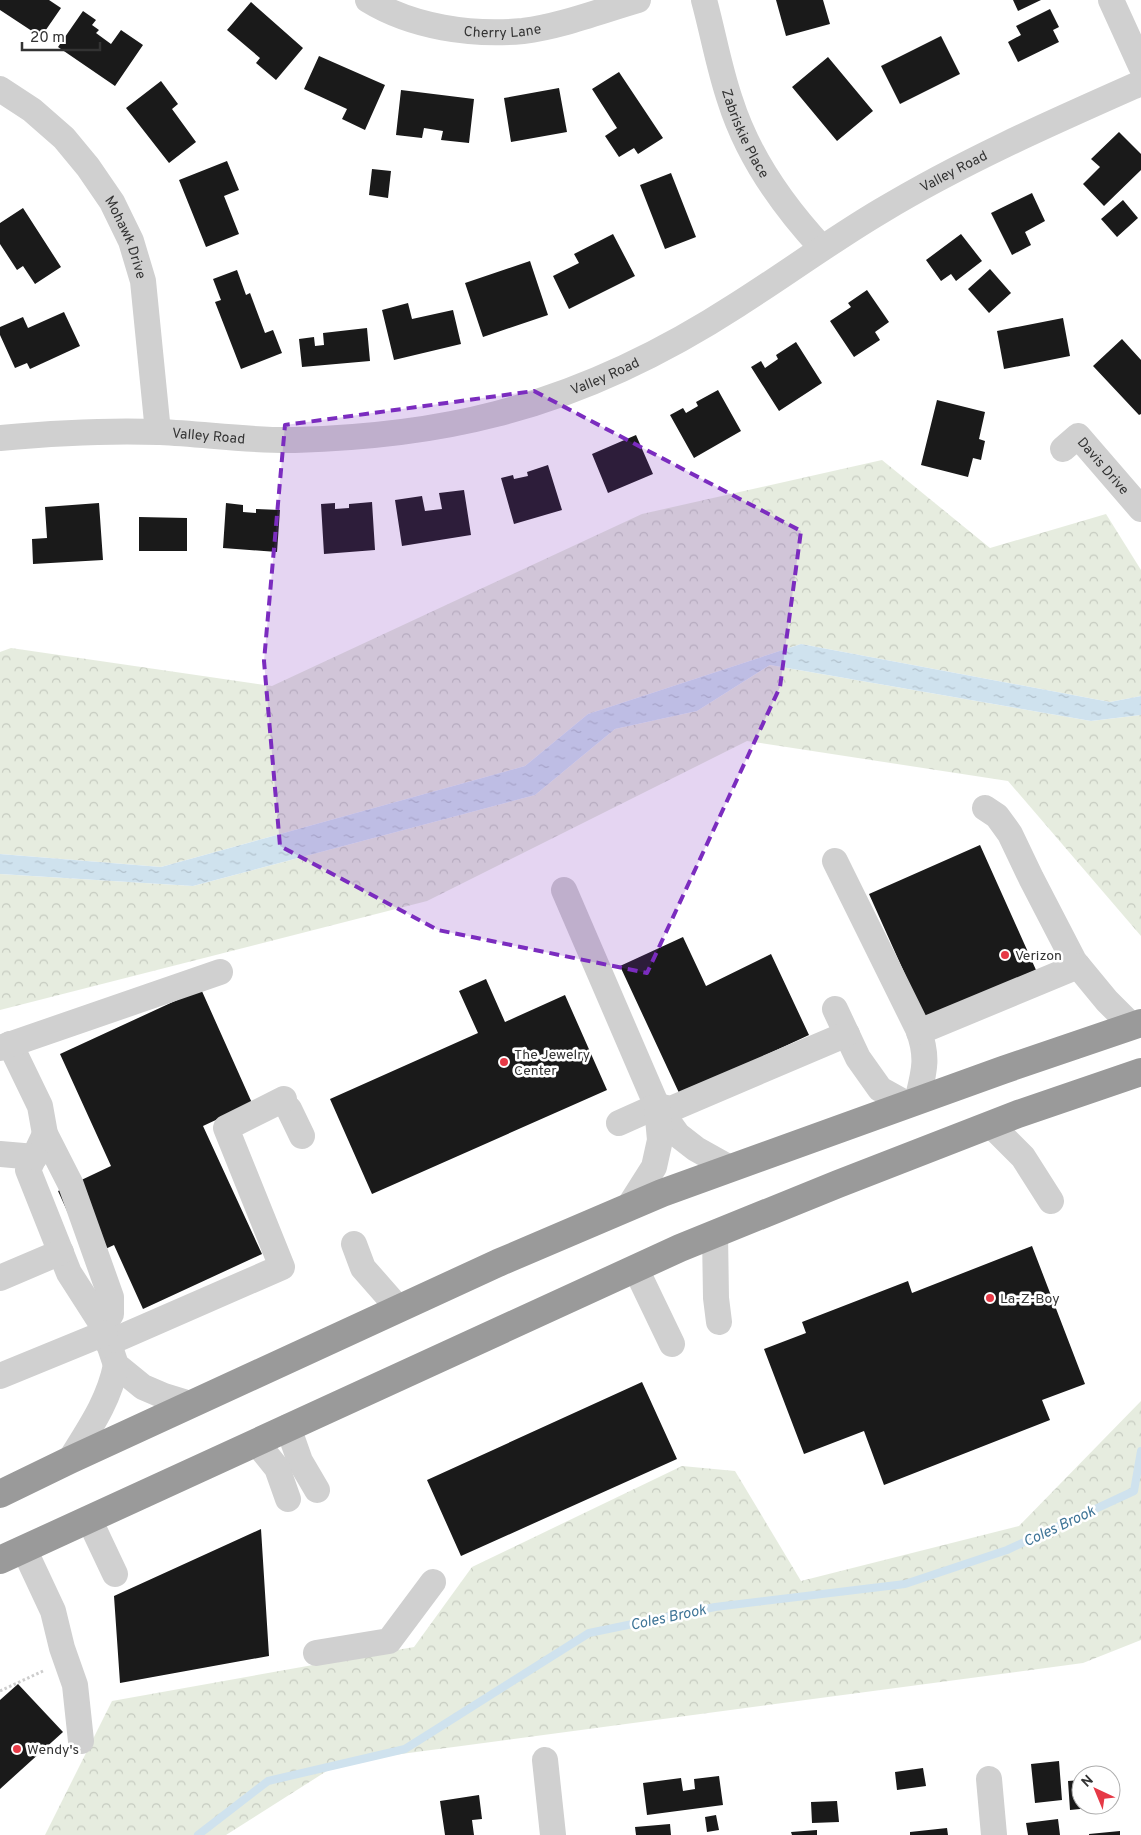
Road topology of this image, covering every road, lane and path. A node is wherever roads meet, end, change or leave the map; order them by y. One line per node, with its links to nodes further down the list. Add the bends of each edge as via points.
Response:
1 (368, 0): 2 (street, Cherry Lane, via 412,20 451,29 488,32 524,31)
2 (638, 0)
3 (704, 0): 8 (street, Zabriskie Place, via 730,100 747,142 771,187)
4 (1111, 0): 5 (street)
5 (1141, 66)
6 (1141, 83): 8 (street, Valley Road, via 989,152 881,210)
7 (0, 89): 9 (street, Mohawk Drive, via 32,110 64,138 112,202 131,240 143,281)
8 (822, 248): 9 (street, Valley Road, via 737,306 669,346 563,393 497,414 429,428 360,437 291,440)
9 (158, 432): 10 (street, Valley Road)
10 (0, 438)
11 (1063, 449): 12 (street, Davis Drive, via 1078,436)
12 (1141, 509)
13 (985, 808): 16 (street, via 997,816 1010,834)
14 (835, 861): 20 (street)
15 (564, 890): 25 (street)
16 (1078, 966): 19 (street, via 1107,1002); 20 (street)
17 (220, 972): 22 (street)
18 (835, 1010): 21 (street)
19 (1136, 1025): 24 (highway)
20 (919, 1032): 24 (street, via 924,1045 925,1068)
21 (847, 1034): 24 (street, via 858,1058 880,1089); 25 (street, via 671,1109)
22 (5, 1046): 29 (street, via 40,1106)
23 (1137, 1078): 27 (highway)
24 (912, 1103): 31 (highway)
25 (656, 1106): 26 (street); 31 (street, via 678,1135); 33 (street, via 660,1140 654,1167)
26 (619, 1123)
27 (991, 1125): 32 (street, via 1023,1158); 34 (highway)
28 (302, 1136): 41 (street, via 286,1104 226,1128 282,1267)
29 (40, 1146): 30 (street); 36 (street, via 28,1170); 41 (street, via 71,1185 111,1297)
30 (0, 1154)
31 (730, 1168): 33 (highway)
32 (1051, 1201)
33 (628, 1208): 39 (highway)
34 (715, 1234): 37 (highway); 40 (street)
35 (354, 1244): 39 (street, via 363,1268)
36 (60, 1252): 38 (street); 41 (street)
37 (636, 1269): 42 (street); 45 (highway)
38 (0, 1278)
39 (399, 1309): 44 (highway)
40 (719, 1322)
41 (108, 1342): 43 (street); 44 (street, via 143,1387); 47 (street, via 107,1398)
42 (672, 1344)
43 (0, 1376)
44 (190, 1404): 47 (highway)
45 (288, 1427): 46 (highway); 48 (street, via 300,1461)
46 (256, 1442): 50 (street, via 276,1468); 51 (highway)
47 (70, 1460): 49 (highway)
48 (317, 1490)
49 (0, 1494)
50 (288, 1499)
51 (89, 1519): 52 (highway); 53 (street)
52 (12, 1554): 58 (street, via 53,1611 74,1685)
53 (115, 1574)
54 (433, 1582): 55 (street, via 390,1641)
55 (316, 1653)
56 (47, 1669): 57 (path)
57 (0, 1690)
58 (81, 1741)
59 (545, 1760): 61 (street)
60 (989, 1779): 62 (street)
61 (553, 1835)
62 (994, 1835)

